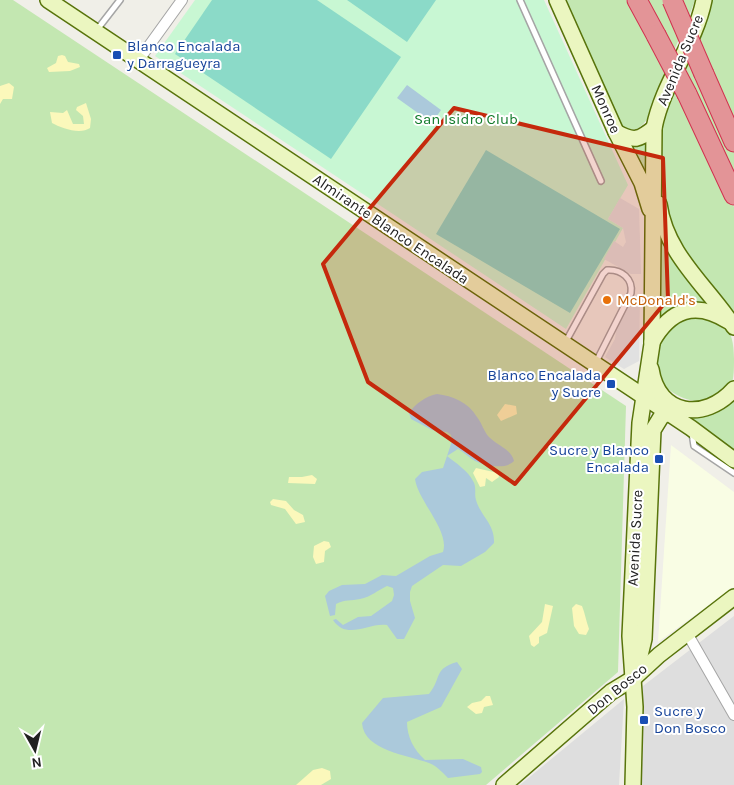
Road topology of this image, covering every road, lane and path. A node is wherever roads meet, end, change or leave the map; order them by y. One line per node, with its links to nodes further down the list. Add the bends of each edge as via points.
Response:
1 (48, 0): 9 (main road, Almirante Blanco Encalada)
2 (120, 0): 9 (lane)
3 (182, 0): 10 (street)
4 (520, 0): 15 (lane)
5 (557, 0): 12 (main road, Monroe)
6 (672, 0): 13 (highway, bridge)
7 (704, 0): 11 (main road, Avenida Sucre, via 698,23 660,104)
8 (637, 1): 16 (highway, bridge, via 687,94)
9 (96, 32): 10 (main road, Almirante Blanco Encalada)
10 (138, 60): 19 (main road, Almirante Blanco Encalada)
11 (654, 128): 12 (main road, via 636,139); 14 (main road, Avenida Sucre)
12 (616, 132): 17 (main road, Monroe, via 642,182)
13 (734, 142)
14 (655, 180): 17 (main road, Avenida Sucre); 18 (main road, Avenida Sucre, via 662,219 677,252)
15 (601, 181)
16 (734, 195)
17 (653, 219): 20 (main road, Avenida Sucre)
18 (733, 325): 20 (main road, via 721,316 699,309 685,311 664,324)
19 (564, 344): 22 (main road, Almirante Blanco Encalada); 22 (lane, via 603,274 607,270 615,270 628,278 632,293)
20 (652, 344): 21 (main road, Avenida Sucre)
21 (650, 363): 24 (main road, Avenida Sucre); 25 (main road, via 655,384)
22 (595, 365): 24 (main road, Almirante Blanco Encalada)
23 (734, 390): 25 (main road, via 710,406)
24 (645, 398): 25 (main road, Almirante Blanco Encalada); 31 (main road, Avenida Sucre, via 640,423 630,636)
25 (670, 408): 26 (main road, Almirante Blanco Encalada); 31 (main road, Avenida Sucre, via 653,430 644,639)
26 (691, 428): 27 (main road, Almirante Blanco Encalada); 28 (lane, via 694,446)
27 (734, 460)
28 (734, 473)
29 (734, 598): 30 (main road, Don Bosco)
30 (687, 634): 31 (main road, Don Bosco); 32 (street)
31 (634, 678): 33 (main road, Don Bosco, via 611,692); 34 (main road, Avenida Sucre)
32 (734, 715)
33 (504, 785)
34 (633, 785)

